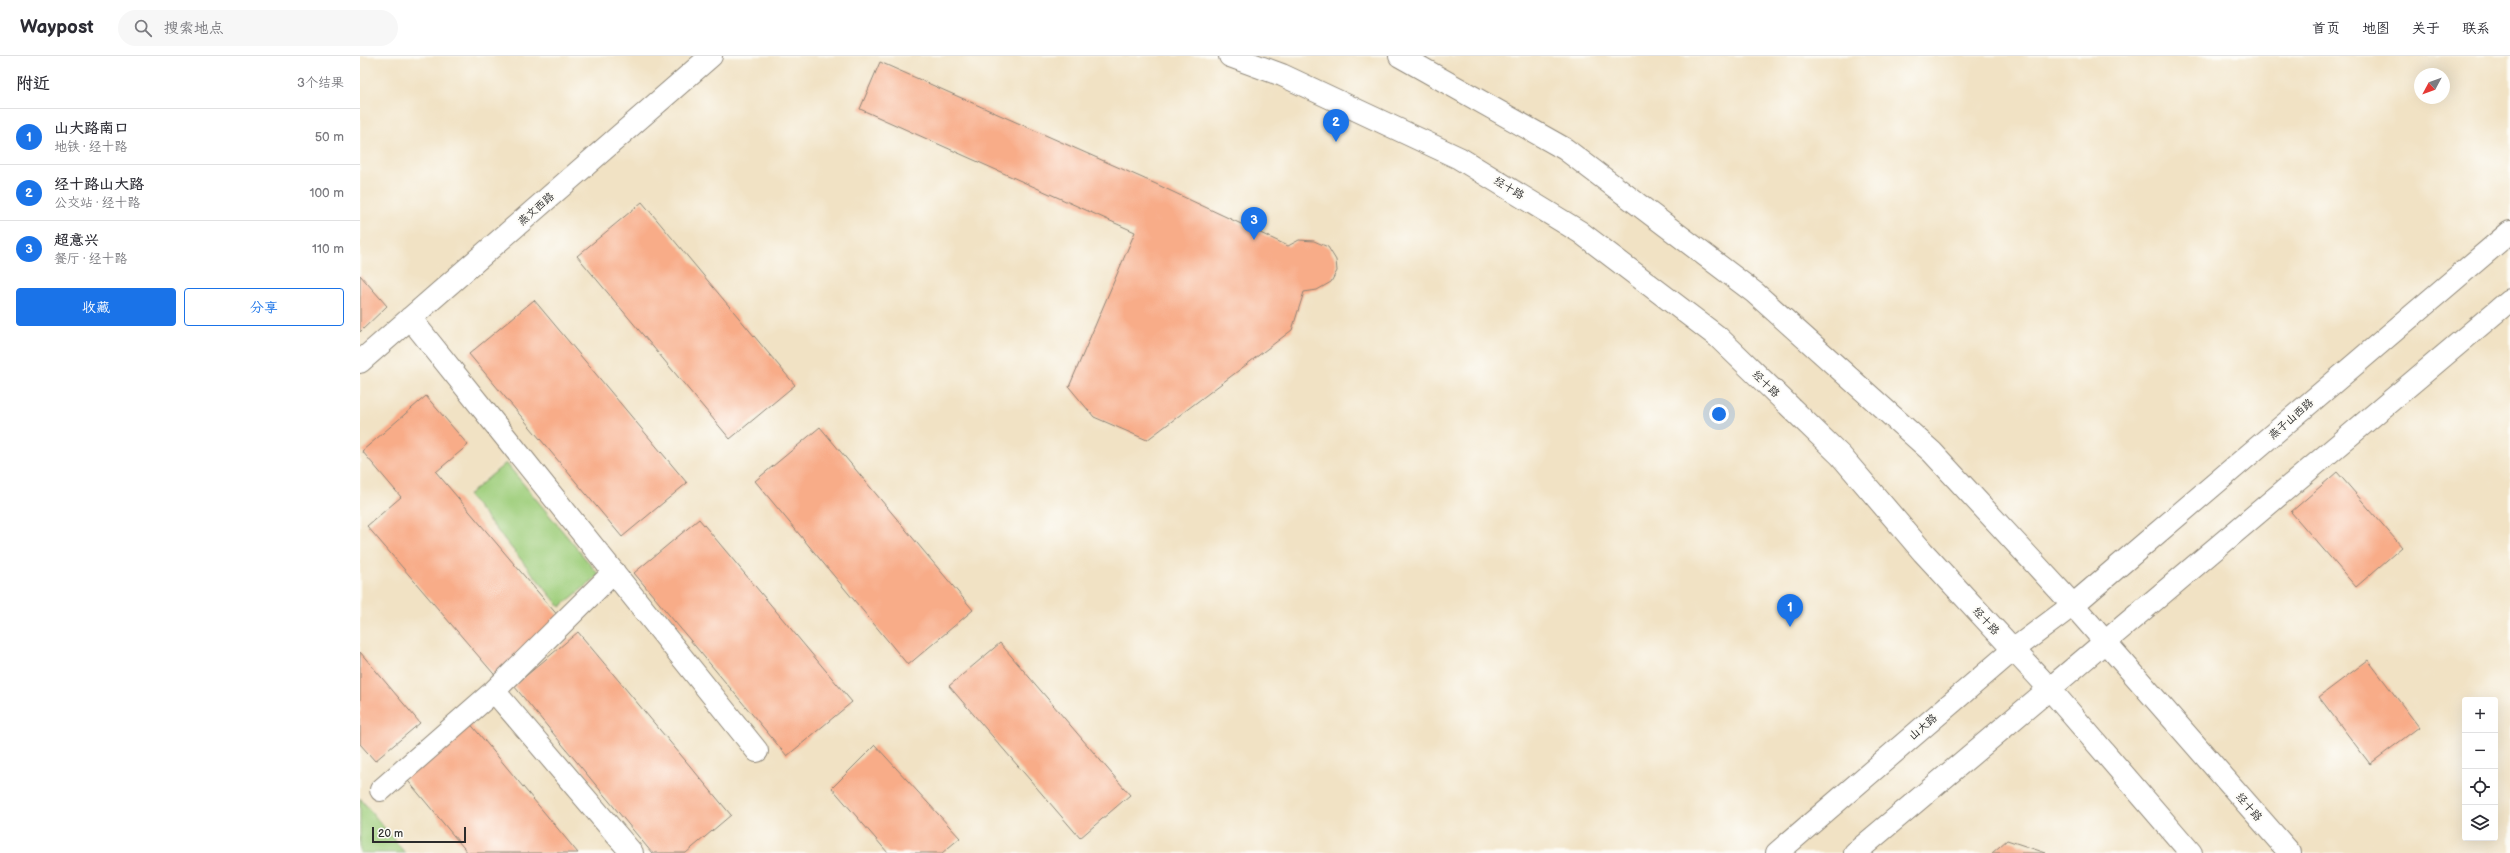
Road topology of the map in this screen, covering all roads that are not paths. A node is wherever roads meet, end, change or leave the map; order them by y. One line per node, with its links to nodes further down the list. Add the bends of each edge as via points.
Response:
1 (711, 56): 6 (main road, 燕文西路)
2 (1230, 56): 11 (main road, 经十路, via 1282,75 1459,158 1586,236 1718,337 1752,369 1841,456 1923,552)
3 (1400, 56): 9 (main road, 经十路, via 1565,149 1755,294 1932,452)
4 (2510, 232): 9 (main road, 燕子山西路)
5 (2510, 300): 10 (main road)
6 (410, 318): 7 (main road, 燕文西路); 8 (main road)
7 (360, 362)
8 (614, 572): 13 (main road); 14 (main road)
9 (2073, 605): 10 (main road, 经十路); 11 (main road, 山大路)
10 (2106, 643): 12 (main road); 20 (main road, 经十路)
11 (2013, 650): 12 (main road, 经十路); 17 (main road, 山大路)
12 (2049, 688): 18 (main road); 19 (main road, 经十路)
13 (494, 691): 15 (main road); 16 (main road)
14 (757, 751)
15 (381, 790)
16 (632, 853)
17 (1777, 853)
18 (1855, 853)
19 (2191, 853)
20 (2290, 853)

